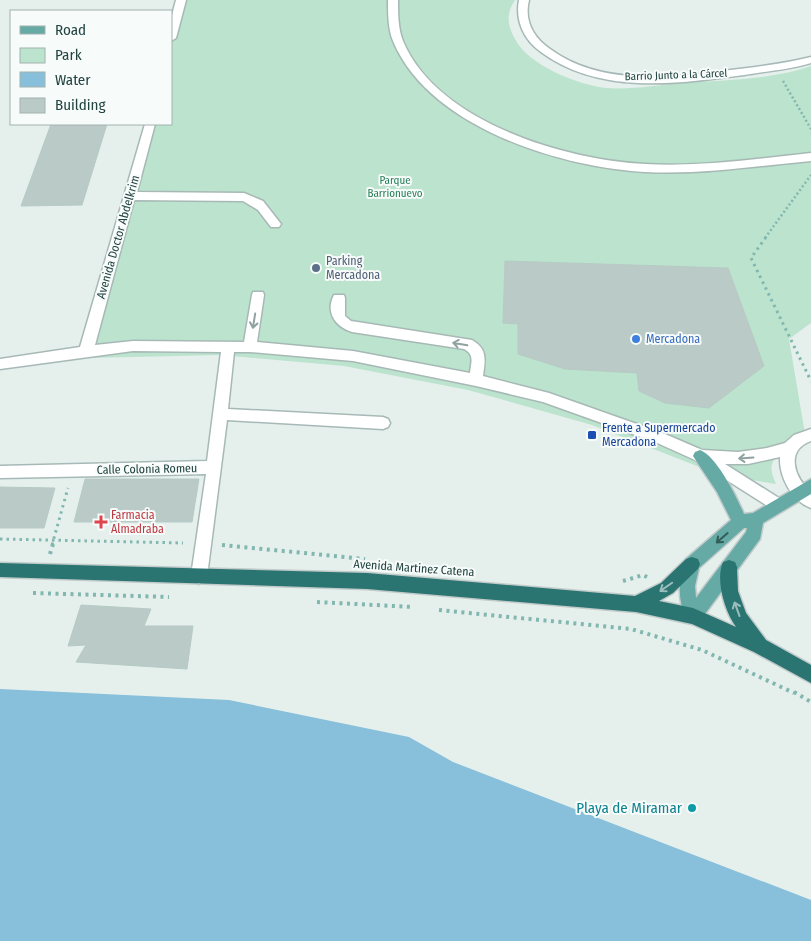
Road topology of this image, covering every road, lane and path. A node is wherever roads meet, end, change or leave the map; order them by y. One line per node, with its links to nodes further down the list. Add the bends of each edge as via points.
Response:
1 (181, 0): 4 (street)
2 (393, 0): 9 (street, via 398,41 420,75 442,96 472,117 528,144 586,160 643,168 694,168)
3 (524, 0): 6 (street, Barrio Junto a la Cárcel, via 523,18 534,40 561,61 590,72 639,79 705,76)
4 (172, 34)
5 (811, 60): 6 (street, Barrio Junto a la Cárcel)
6 (775, 67): 8 (path)
7 (150, 125): 11 (street, Avenida Doctor Abdelkrim)
8 (811, 129)
9 (811, 157)
10 (811, 175): 20 (path, via 751,258)
11 (131, 196): 12 (street, via 244,197 261,205); 17 (street, Avenida Doctor Abdelkrim)
12 (275, 224)
13 (258, 295): 16 (street, one-way to 16)
14 (339, 298): 19 (street, one-way to 14, via 479,356 476,349 466,344 342,324 338,317)
15 (228, 347): 16 (street); 17 (street, via 133,346); 21 (street)
16 (250, 347): 19 (street, via 353,356)
17 (86, 351): 18 (street)
18 (0, 364)
19 (476, 380): 25 (street, via 544,397 660,438)
20 (811, 381)
21 (220, 414): 22 (street); 26 (street)
22 (383, 423)
23 (811, 435): 24 (street, via 796,441)
24 (790, 448): 25 (street, one-way to 25, via 744,459); 29 (street, via 786,467 790,478)
25 (700, 456): 30 (street); 32 (main road, via 732,501)
26 (214, 467): 27 (street, Calle Colonia Romeu); 38 (street, Calle Colonia Romeu)
27 (74, 470): 28 (street, Calle Colonia Romeu); 33 (path)
28 (0, 472)
29 (807, 493): 30 (main road)
30 (777, 505): 31 (main road)
31 (756, 519): 32 (main road); 36 (main road, via 754,534)
32 (740, 522): 35 (main road, one-way to 35)
33 (53, 541)
34 (288, 551): 39 (path)
35 (692, 564): 41 (highway, one-way to 41, via 667,588); 44 (main road, via 687,586)
36 (729, 567): 44 (main road); 45 (highway, one-way to 36, via 739,616 730,591)
37 (0, 570): 38 (highway, Avenida Martinez Catena)
38 (199, 576): 39 (highway, Avenida Martinez Catena)
39 (282, 578): 41 (highway, Avenida Martinez Catena, via 428,584)
40 (313, 602): 42 (path)
41 (636, 604): 44 (highway, Avenida Martinez Catena)
42 (422, 608)
43 (432, 609): 47 (path, via 631,629 702,650)
44 (692, 616): 45 (highway, Avenida Martinez Catena)
45 (760, 646): 46 (highway, Avenida Martinez Catena)
46 (811, 674)
47 (794, 693)

